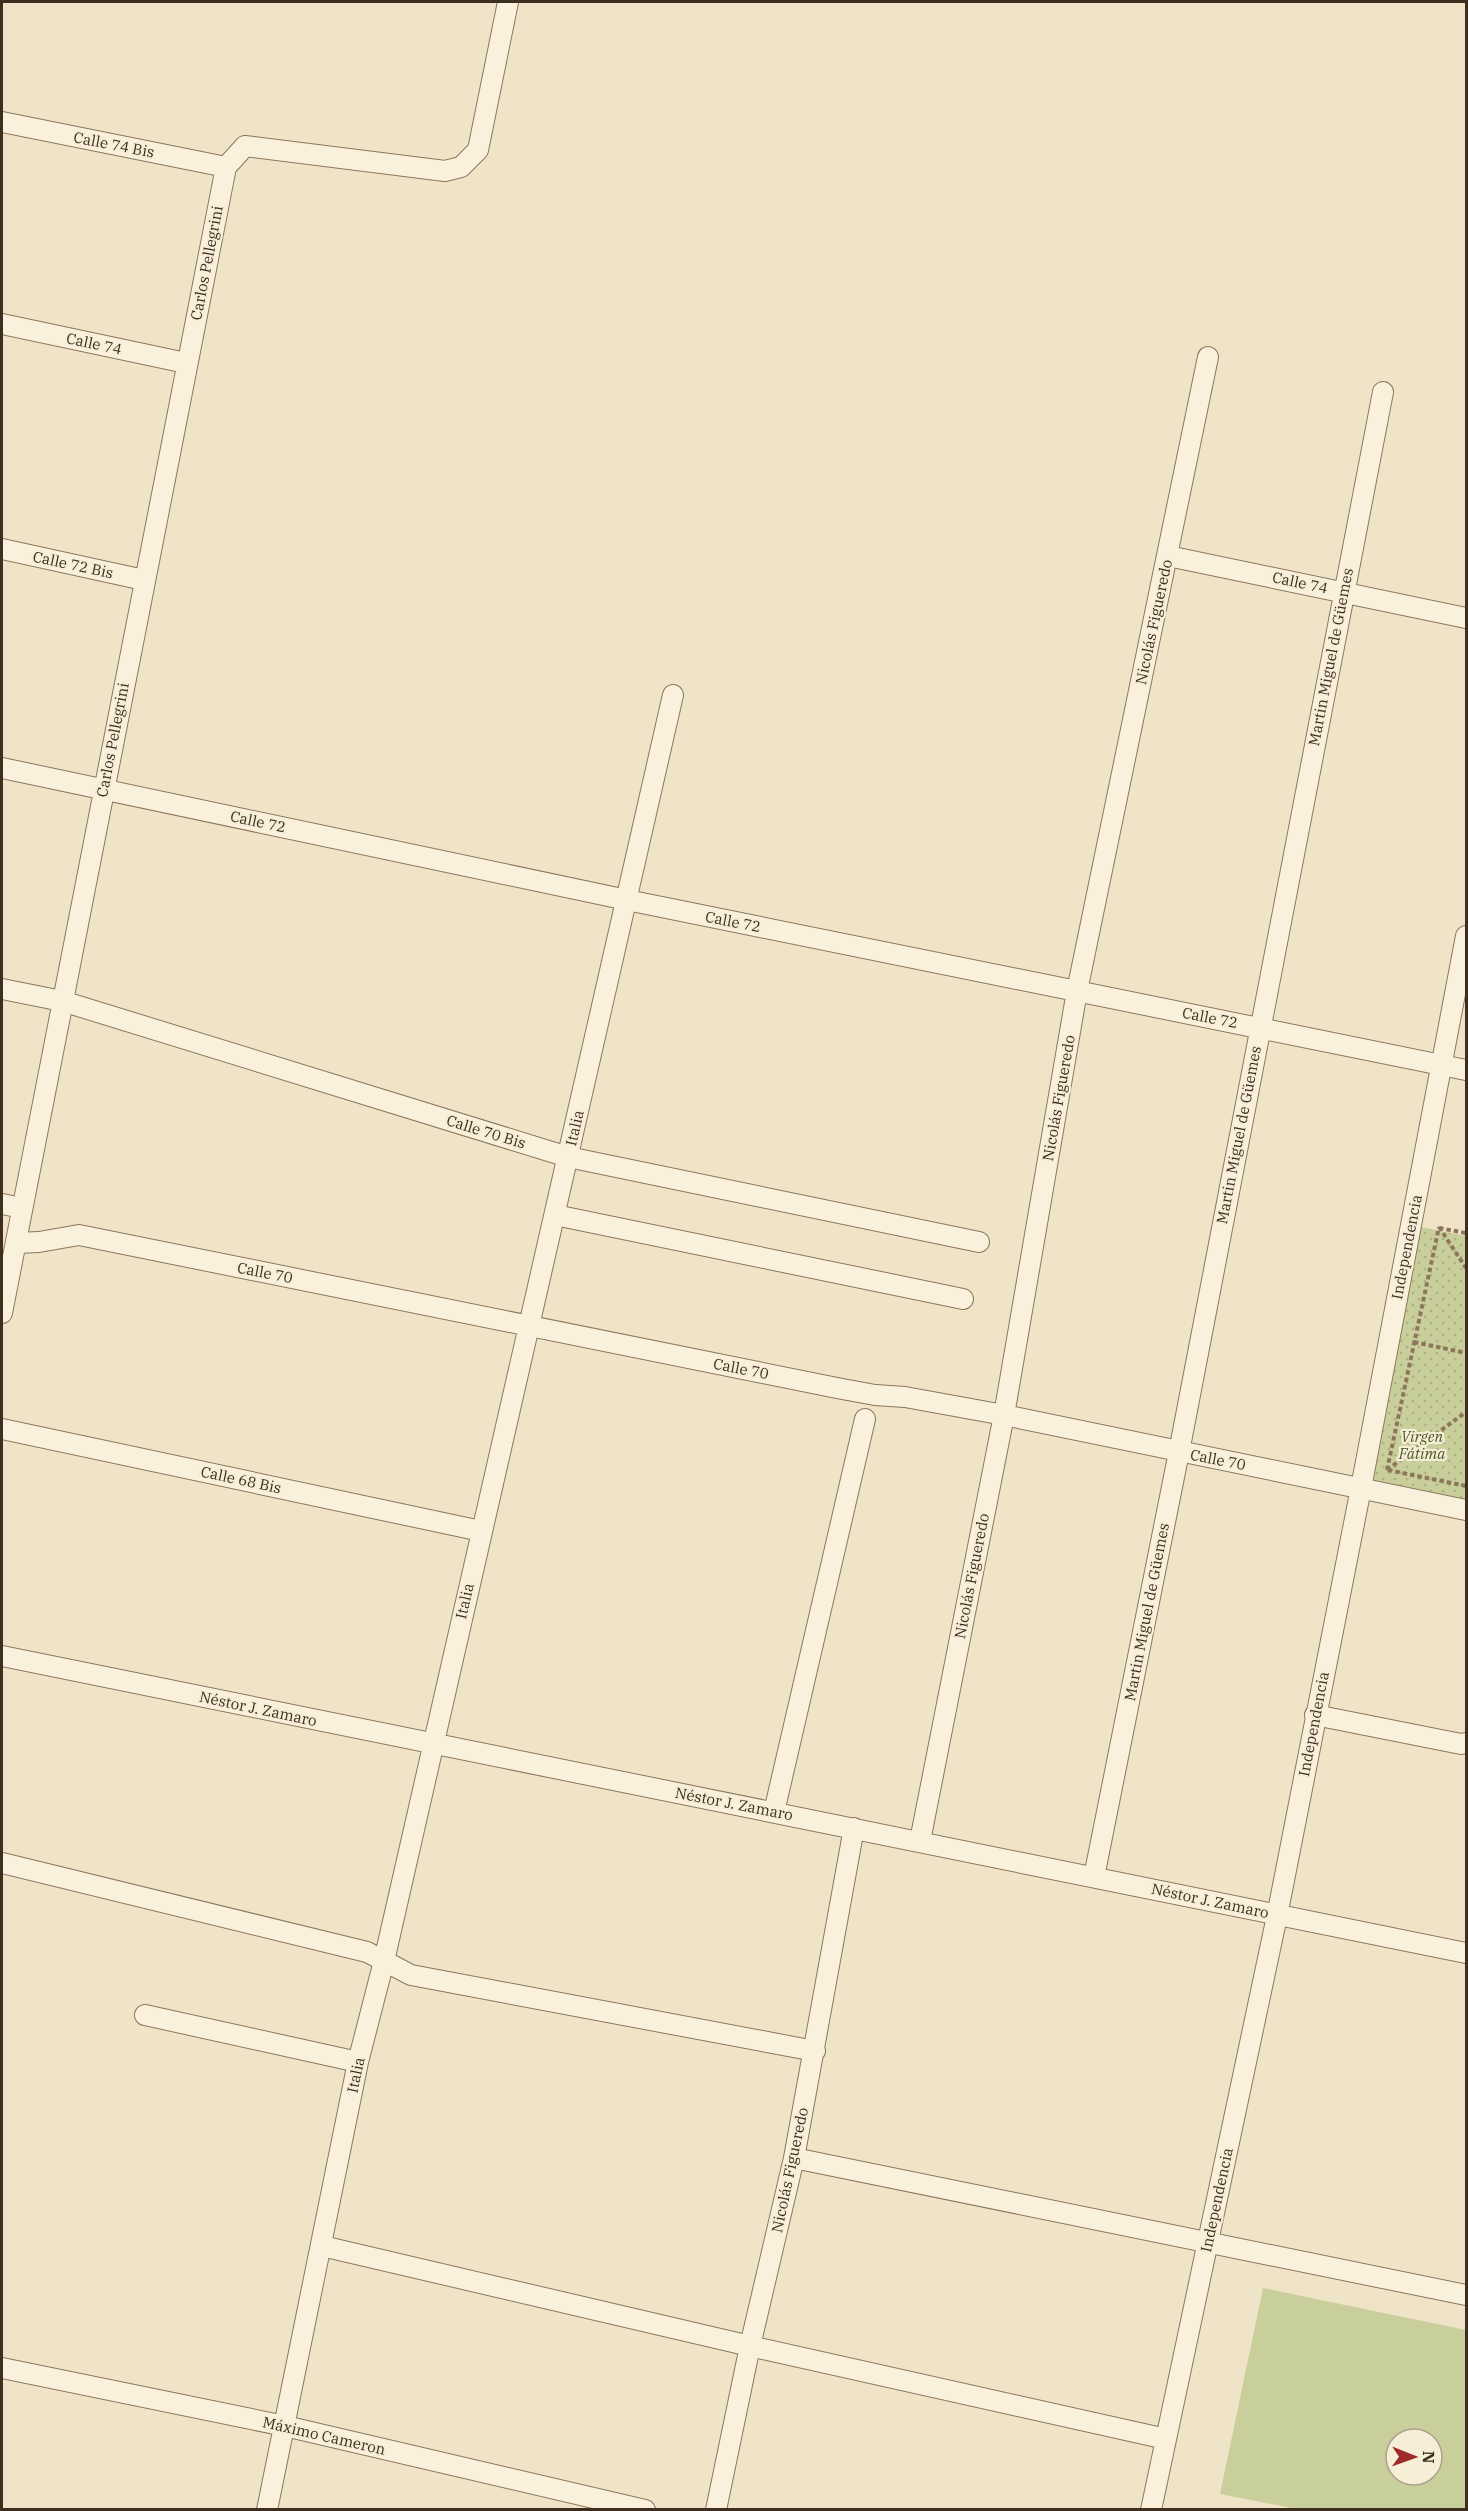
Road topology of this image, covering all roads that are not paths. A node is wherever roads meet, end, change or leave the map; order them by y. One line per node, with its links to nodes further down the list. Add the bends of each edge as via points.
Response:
1 (508, 2): 3 (street, via 478,150 461,167 445,171 245,146)
2 (2, 122): 3 (street, Calle 74 Bis)
3 (226, 167): 6 (street, Carlos Pellegrini)
4 (2, 324): 6 (street, Calle 74)
5 (1208, 357): 9 (street, Nicolás Figueredo)
6 (186, 363): 10 (street, Carlos Pellegrini)
7 (1383, 392): 11 (street, Martin Miguel de Güemes)
8 (2, 549): 10 (street, Calle 72 Bis)
9 (1168, 556): 11 (street, Calle 74); 19 (street, Nicolás Figueredo)
10 (144, 580): 15 (street, Carlos Pellegrini)
11 (1344, 593): 12 (street, Calle 74); 21 (street, Martin Miguel de Güemes)
12 (1467, 618)
13 (673, 695): 16 (street, Italia)
14 (2, 768): 15 (street, Calle 72)
15 (104, 790): 16 (street, Calle 72); 20 (street, Carlos Pellegrini)
16 (627, 900): 19 (street, Calle 72); 24 (street, Italia)
17 (1467, 936): 22 (street, Independencia)
18 (2, 988): 20 (street, Calle 70 Bis)
19 (1077, 991): 21 (street, Calle 72); 33 (street, Nicolás Figueredo)
20 (62, 1000): 24 (street, Calle 70 Bis); 26 (street, Carlos Pellegrini)
21 (1259, 1028): 22 (street, Calle 72); 36 (street, Martin Miguel de Güemes)
22 (1442, 1065): 23 (street, Calle 72); 37 (street, Independencia)
23 (1467, 1070)
24 (568, 1157): 27 (street, Italia); 28 (street, Calle 70 Bis)
25 (2, 1204): 26 (street)
26 (21, 1208): 29 (street, Carlos Pellegrini)
27 (555, 1215): 30 (street); 32 (street, Italia)
28 (979, 1242)
29 (16, 1243): 31 (street, Carlos Pellegrini); 32 (street, Calle 70, via 79,1235)
30 (963, 1299)
31 (2, 1312)
32 (529, 1326): 33 (street, Calle 70, via 837,1388); 39 (street, Italia)
33 (1004, 1415): 36 (street, Calle 70); 46 (street, Nicolás Figueredo)
34 (865, 1419): 44 (street)
35 (2, 1429): 39 (street, Calle 68 Bis)
36 (1179, 1452): 37 (street, Calle 70); 48 (street, Martin Miguel de Güemes)
37 (1361, 1488): 38 (street, Calle 70); 41 (street, Independencia)
38 (1467, 1509)
39 (481, 1531): 43 (street, Italia)
40 (2, 1656): 43 (street, Néstor J. Zamaro)
41 (1315, 1715): 42 (street); 49 (street, Independencia)
42 (1467, 1743)
43 (432, 1744): 44 (street, Néstor J. Zamaro); 51 (street, Italia)
44 (774, 1812): 45 (street, Néstor J. Zamaro)
45 (854, 1828): 46 (street, Néstor J. Zamaro); 53 (street, Nicolás Figueredo)
46 (920, 1841): 48 (street, Néstor J. Zamaro)
47 (2, 1863): 51 (street, via 367,1952)
48 (1094, 1877): 49 (street, Néstor J. Zamaro)
49 (1276, 1916): 50 (street, Néstor J. Zamaro); 56 (street, Independencia)
50 (1467, 1953)
51 (384, 1961): 53 (street, via 411,1975); 54 (street, Italia)
52 (145, 2015): 54 (street)
53 (815, 2051): 55 (street, Nicolás Figueredo)
54 (358, 2062): 57 (street, Italia)
55 (794, 2158): 56 (street); 59 (street, Nicolás Figueredo)
56 (1208, 2241): 58 (street); 62 (street, Independencia)
57 (322, 2246): 59 (street); 61 (street, Italia)
58 (1467, 2295)
59 (750, 2346): 62 (street); 65 (street, Nicolás Figueredo)
60 (2, 2368): 61 (street, Máximo Cameron)
61 (285, 2426): 63 (street, Italia); 64 (street, Máximo Cameron)
62 (1166, 2439): 66 (street, Independencia)
63 (267, 2510)
64 (645, 2510)
65 (716, 2510)
66 (1151, 2510)

